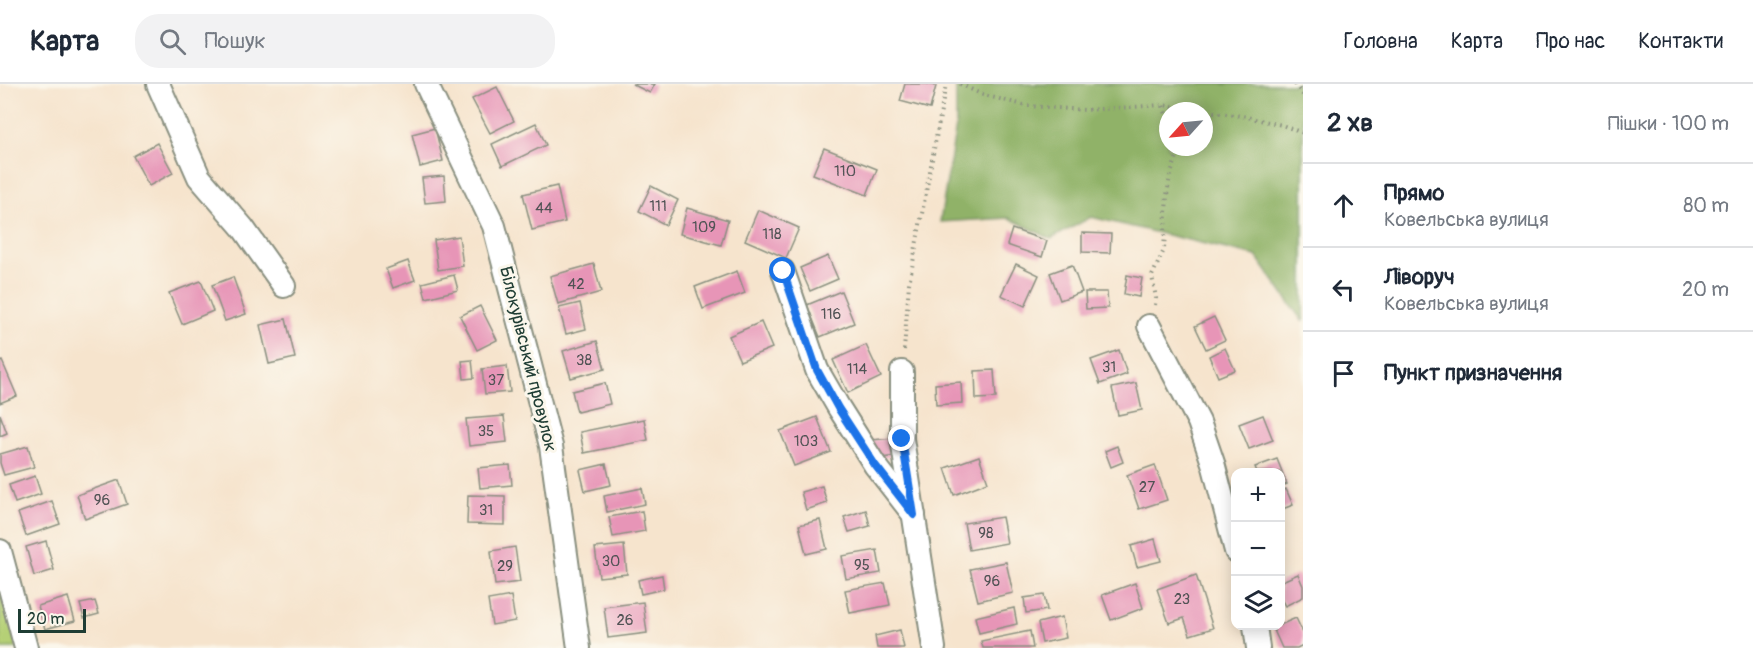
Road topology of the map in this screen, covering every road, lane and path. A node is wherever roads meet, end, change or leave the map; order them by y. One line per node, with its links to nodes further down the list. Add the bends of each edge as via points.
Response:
1 (158, 84): 12 (street, via 199,177 243,228)
2 (426, 84): 20 (street, Білокурівський провулок, via 494,226 551,446)
3 (946, 84): 14 (path, via 909,284)
4 (960, 84): 7 (path, via 983,95 1028,106 1085,110)
5 (1295, 84): 6 (path)
6 (1303, 95)
7 (1159, 105)
8 (1213, 112): 9 (path, via 1282,125)
9 (1303, 133)
10 (1177, 156): 13 (path, via 1170,176 1164,250 1152,276 1156,298)
11 (783, 271): 15 (street, via 817,370 875,465)
12 (284, 286)
13 (1149, 326): 16 (street, via 1199,422)
14 (902, 372): 15 (street, via 902,439)
15 (914, 515): 21 (street)
16 (1231, 532)
17 (0, 551): 19 (street)
18 (1256, 630): 22 (street)
19 (26, 648)
20 (579, 648)
21 (934, 648)
22 (1258, 648)

